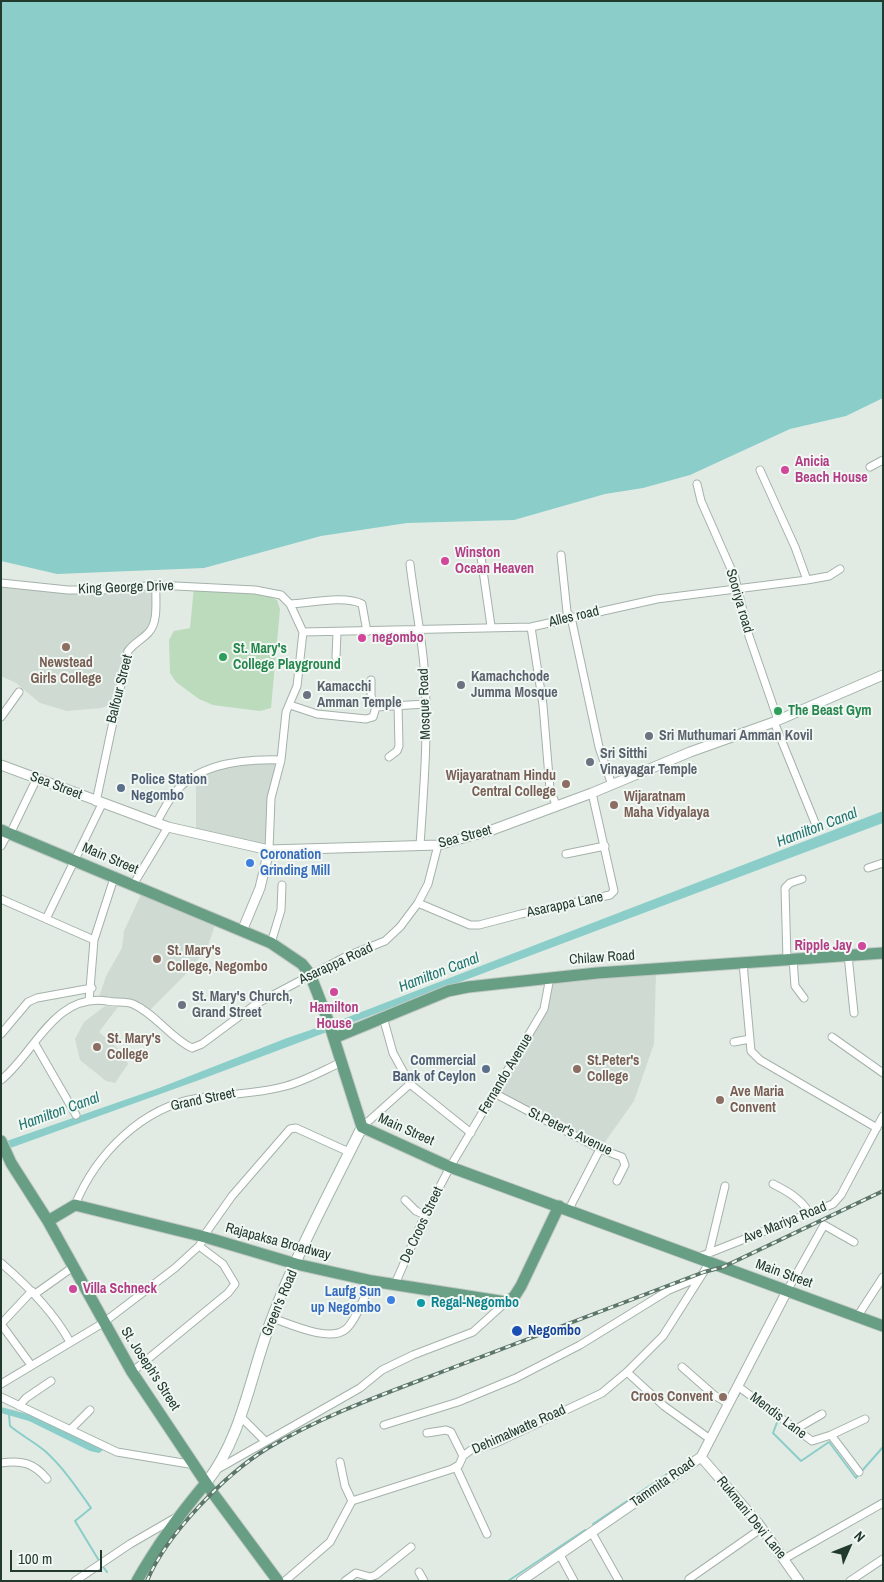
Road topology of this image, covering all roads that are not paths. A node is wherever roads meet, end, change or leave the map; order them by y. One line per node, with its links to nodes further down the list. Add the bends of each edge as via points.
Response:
1 (883, 460): 2 (street)
2 (870, 467)
3 (760, 470): 9 (street, via 795,547)
4 (697, 484): 12 (street, Sooriya road)
5 (561, 555): 14 (street)
6 (481, 557): 15 (street)
7 (410, 564): 17 (street, Mosque Road)
8 (840, 569): 9 (street, Alles road, via 829,576)
9 (806, 580): 12 (street, Alles road)
10 (1, 583): 11 (street, King George Drive, via 68,590)
11 (156, 585): 13 (street, King George Drive, via 255,590 281,595); 37 (street, Balfour Street, via 155,622 128,651)
12 (737, 590): 14 (street, Alles road, via 657,599); 30 (street, Sooriya road)
13 (290, 604): 18 (street); 20 (street, via 357,601 362,604)
14 (571, 616): 16 (street, Alles road); 35 (street, via 599,747)
15 (491, 626): 16 (street, Alles road); 17 (street, Alles road)
16 (531, 626): 38 (street, via 543,705 550,788)
17 (418, 629): 20 (street, Alles road); 25 (street, Mosque Road)
18 (304, 632): 19 (street, Alles road); 26 (street, via 297,686)
19 (337, 632): 20 (street, Alles road); 21 (street)
20 (367, 632)
21 (336, 657)
22 (883, 675): 30 (street, Sea Street)
23 (372, 680): 28 (street, via 370,696)
24 (19, 692): 29 (street)
25 (426, 704): 27 (street); 43 (street, Mosque Road)
26 (290, 705): 28 (street, via 316,714 366,719 373,717); 32 (street, via 286,712)
27 (398, 705): 28 (street); 31 (street, via 398,746)
28 (376, 706)
29 (1, 717)
30 (776, 721): 35 (street, Sea Street); 40 (street, Sooriya road)
31 (389, 757)
32 (281, 760): 39 (street, via 241,761 196,775 177,790); 47 (street, via 271,798)
33 (1, 765): 34 (street, Sea Street)
34 (37, 778): 37 (street, Sea Street); 42 (street)
35 (612, 785): 36 (street, Sea Street)
36 (592, 793): 38 (street, Sea Street); 46 (street, Asarappa Lane)
37 (99, 803): 39 (street, Sea Street); 49 (street, Balfour Street)
38 (556, 805): 44 (street, Sea Street, via 492,830)
39 (157, 822): 41 (street, Sea Street)
40 (816, 826)
41 (168, 827): 47 (street, Sea Street); 54 (street)
42 (6, 832): 45 (street); 49 (main road, Main Street)
43 (420, 845): 44 (street, Sea Street); 47 (street, Sea Street)
44 (438, 845): 57 (street, Asarappa Road, via 428,884)
45 (1, 846)
46 (605, 846): 48 (street); 57 (street, Asarappa Lane, via 614,891 610,896 479,925 470,925)
47 (269, 850): 59 (street, via 260,888)
48 (566, 854)
49 (74, 861): 52 (main road, Main Street); 58 (street, Balfour Street)
50 (883, 863): 51 (street)
51 (868, 868)
52 (114, 878): 54 (main road, Main Street); 60 (street)
53 (802, 879): 64 (street, via 785,888)
54 (132, 885): 59 (main road, Main Street)
55 (282, 885): 61 (street, via 281,910)
56 (1, 899): 58 (street)
57 (418, 903): 66 (street, Asarappa Road, via 385,942)
58 (46, 919): 60 (street)
59 (242, 931): 61 (main road, Main Street)
60 (94, 940): 68 (street)
61 (271, 943): 66 (main road, Main Street, via 302,964)
62 (883, 954): 63 (main road, Chilaw Road)
63 (848, 955): 64 (main road, Chilaw Road); 71 (street)
64 (790, 959): 65 (main road, Chilaw Road); 69 (street, via 795,986)
65 (743, 963): 67 (main road, Chilaw Road); 76 (street)
66 (310, 974): 70 (street, Asarappa Road, via 256,1004 192,1048 132,1004); 75 (main road, Main Street)
67 (550, 977): 72 (main road, Chilaw Road, via 448,991); 83 (street, Fernando Avenue, via 544,1009)
68 (92, 988): 70 (street); 73 (street, via 28,1002)
69 (804, 998)
70 (90, 1000): 78 (street, Asarappa Road, via 73,1005 54,1019)
71 (854, 1013)
72 (383, 1017): 75 (main road, Chilaw Road); 82 (street, via 394,1053)
73 (1, 1034)
74 (832, 1037): 80 (street)
75 (334, 1038): 79 (main road, Main Street)
76 (750, 1039): 77 (street); 87 (street, via 751,1051 760,1060)
77 (734, 1042)
78 (35, 1044): 81 (street, Asarappa Road); 84 (street)
79 (342, 1062): 86 (main road, Main Street); 97 (street, Grand Street, via 286,1086 168,1106 117,1141 90,1172)
80 (883, 1073)
81 (1, 1080)
82 (410, 1084): 86 (street); 88 (street)
83 (494, 1093): 88 (street, Fernando Avenue); 90 (street, St.Peter's Avenue)
84 (76, 1115)
85 (883, 1116): 87 (street, Ave Mariya Road)
86 (362, 1127): 91 (main road, Green's Road); 92 (main road, Main Street)
87 (877, 1128): 99 (street, Ave Mariya Road, via 842,1195 833,1204)
88 (470, 1133): 92 (street, Fernando Avenue)
89 (1, 1141): 101 (main road, St. Joseph's Street, via 11,1163)
90 (600, 1149): 93 (street, St.Peter's Avenue, via 625,1161); 98 (street)
91 (349, 1152): 102 (street, via 296,1128 290,1130 232,1196); 106 (main road, Green's Road)
92 (450, 1167): 98 (main road, Main Street); 100 (street, De Croos Street)
93 (617, 1181)
94 (773, 1184): 99 (street, via 792,1194)
95 (725, 1186): 104 (street)
96 (405, 1200): 100 (street)
97 (75, 1205): 101 (main road); 102 (main road, Rajapaksa Broadway)
98 (564, 1208): 104 (main road, Main Street); 114 (main road, via 521,1286)
99 (810, 1214): 104 (street, Ave Mariya Road)
100 (425, 1215): 111 (street, De Croos Street)
101 (48, 1221): 107 (main road, St. Joseph's Street)
102 (202, 1240): 106 (main road, Rajapaksa Broadway); 117 (street, via 175,1268); 123 (street, via 235,1284 222,1299)
103 (854, 1242): 112 (street, via 824,1225)
104 (706, 1257): 108 (street, Dehimalwatte Road); 112 (main road, Main Street)
105 (1, 1263): 113 (street)
106 (296, 1264): 110 (main road, Rajapaksa Broadway); 116 (main road, Green's Road)
107 (73, 1267): 113 (street); 117 (main road, St. Joseph's Street)
108 (700, 1277): 124 (street, Dehimalwatte Road, via 663,1336); 135 (street, via 669,1290 516,1378 458,1402)
109 (883, 1277): 115 (street)
110 (372, 1281): 111 (main road, Rajapaksa Broadway); 116 (street, via 348,1328 338,1334 327,1335)
111 (395, 1284): 114 (main road, Rajapaksa Broadway, via 489,1302)
112 (787, 1291): 115 (main road, Main Street); 127 (street, Tammita Road)
113 (34, 1293): 118 (street); 120 (street)
114 (506, 1302): 141 (street, via 473,1332 382,1370 360,1388)
115 (857, 1317): 119 (main road, Main Street)
116 (272, 1318): 133 (main road, Green's Road)
117 (103, 1323): 120 (street); 123 (main road, St. Joseph's Street)
118 (1, 1324): 121 (street)
119 (883, 1326)
120 (70, 1342): 121 (street)
121 (31, 1365): 126 (street)
122 (682, 1367): 129 (street)
123 (132, 1372): 146 (main road, St. Joseph's Street)
124 (627, 1372): 140 (street, via 664,1406); 142 (street, Dehimalwatte Road, via 602,1393)
125 (51, 1381): 130 (street)
126 (1, 1384)
127 (739, 1387): 129 (street, Tammita Road); 136 (street, Mendis Lane)
128 (1, 1397): 130 (street)
129 (729, 1404): 140 (street, Tammita Road)
130 (19, 1406): 137 (street)
131 (90, 1410): 137 (street)
132 (822, 1414): 136 (street)
133 (241, 1417): 141 (street); 148 (main road, Green's Road)
134 (865, 1419): 139 (street)
135 (384, 1425)
136 (796, 1428): 139 (street, Mendis Lane, via 812,1441)
137 (72, 1429): 146 (street, via 118,1452)
138 (427, 1433): 142 (street, via 451,1432)
139 (831, 1434): 149 (street)
140 (710, 1439): 143 (street, Tammita Road)
141 (265, 1441): 148 (street)
142 (463, 1456): 147 (street, Dehimalwatte Road)
143 (701, 1457): 155 (street, Rukmani Devi Lane); 156 (street, Tammita Road)
144 (1, 1462): 150 (street, via 29,1464 37,1467)
145 (340, 1462): 152 (street)
146 (195, 1465): 151 (main road, St. Joseph's Street)
147 (456, 1467): 152 (street); 157 (street)
148 (216, 1470): 151 (main road, Green's Road)
149 (859, 1472)
150 (47, 1479)
151 (206, 1483): 154 (main road); 167 (main road, St. Joseph's Street)
152 (352, 1501): 168 (street, via 330,1542)
153 (883, 1503): 160 (street)
154 (178, 1517): 165 (street); 166 (main road)
155 (762, 1528): 160 (street, Rukmani Devi Lane); 163 (street)
156 (592, 1533): 159 (street, Tammita Road); 173 (street)
157 (487, 1534)
158 (411, 1548): 169 (street, via 376,1575 356,1573)
159 (560, 1555): 171 (street, Tammita Road); 172 (street)
160 (784, 1559): 164 (street, Rukmani Devi Lane)
161 (883, 1559): 174 (street)
162 (420, 1572): 170 (street)
163 (689, 1579)
164 (798, 1580)
165 (75, 1581)
166 (137, 1581)
167 (278, 1581)
168 (285, 1581)
169 (345, 1581)
170 (424, 1581)
171 (521, 1581)
172 (574, 1581)
173 (619, 1581)
174 (850, 1581)

